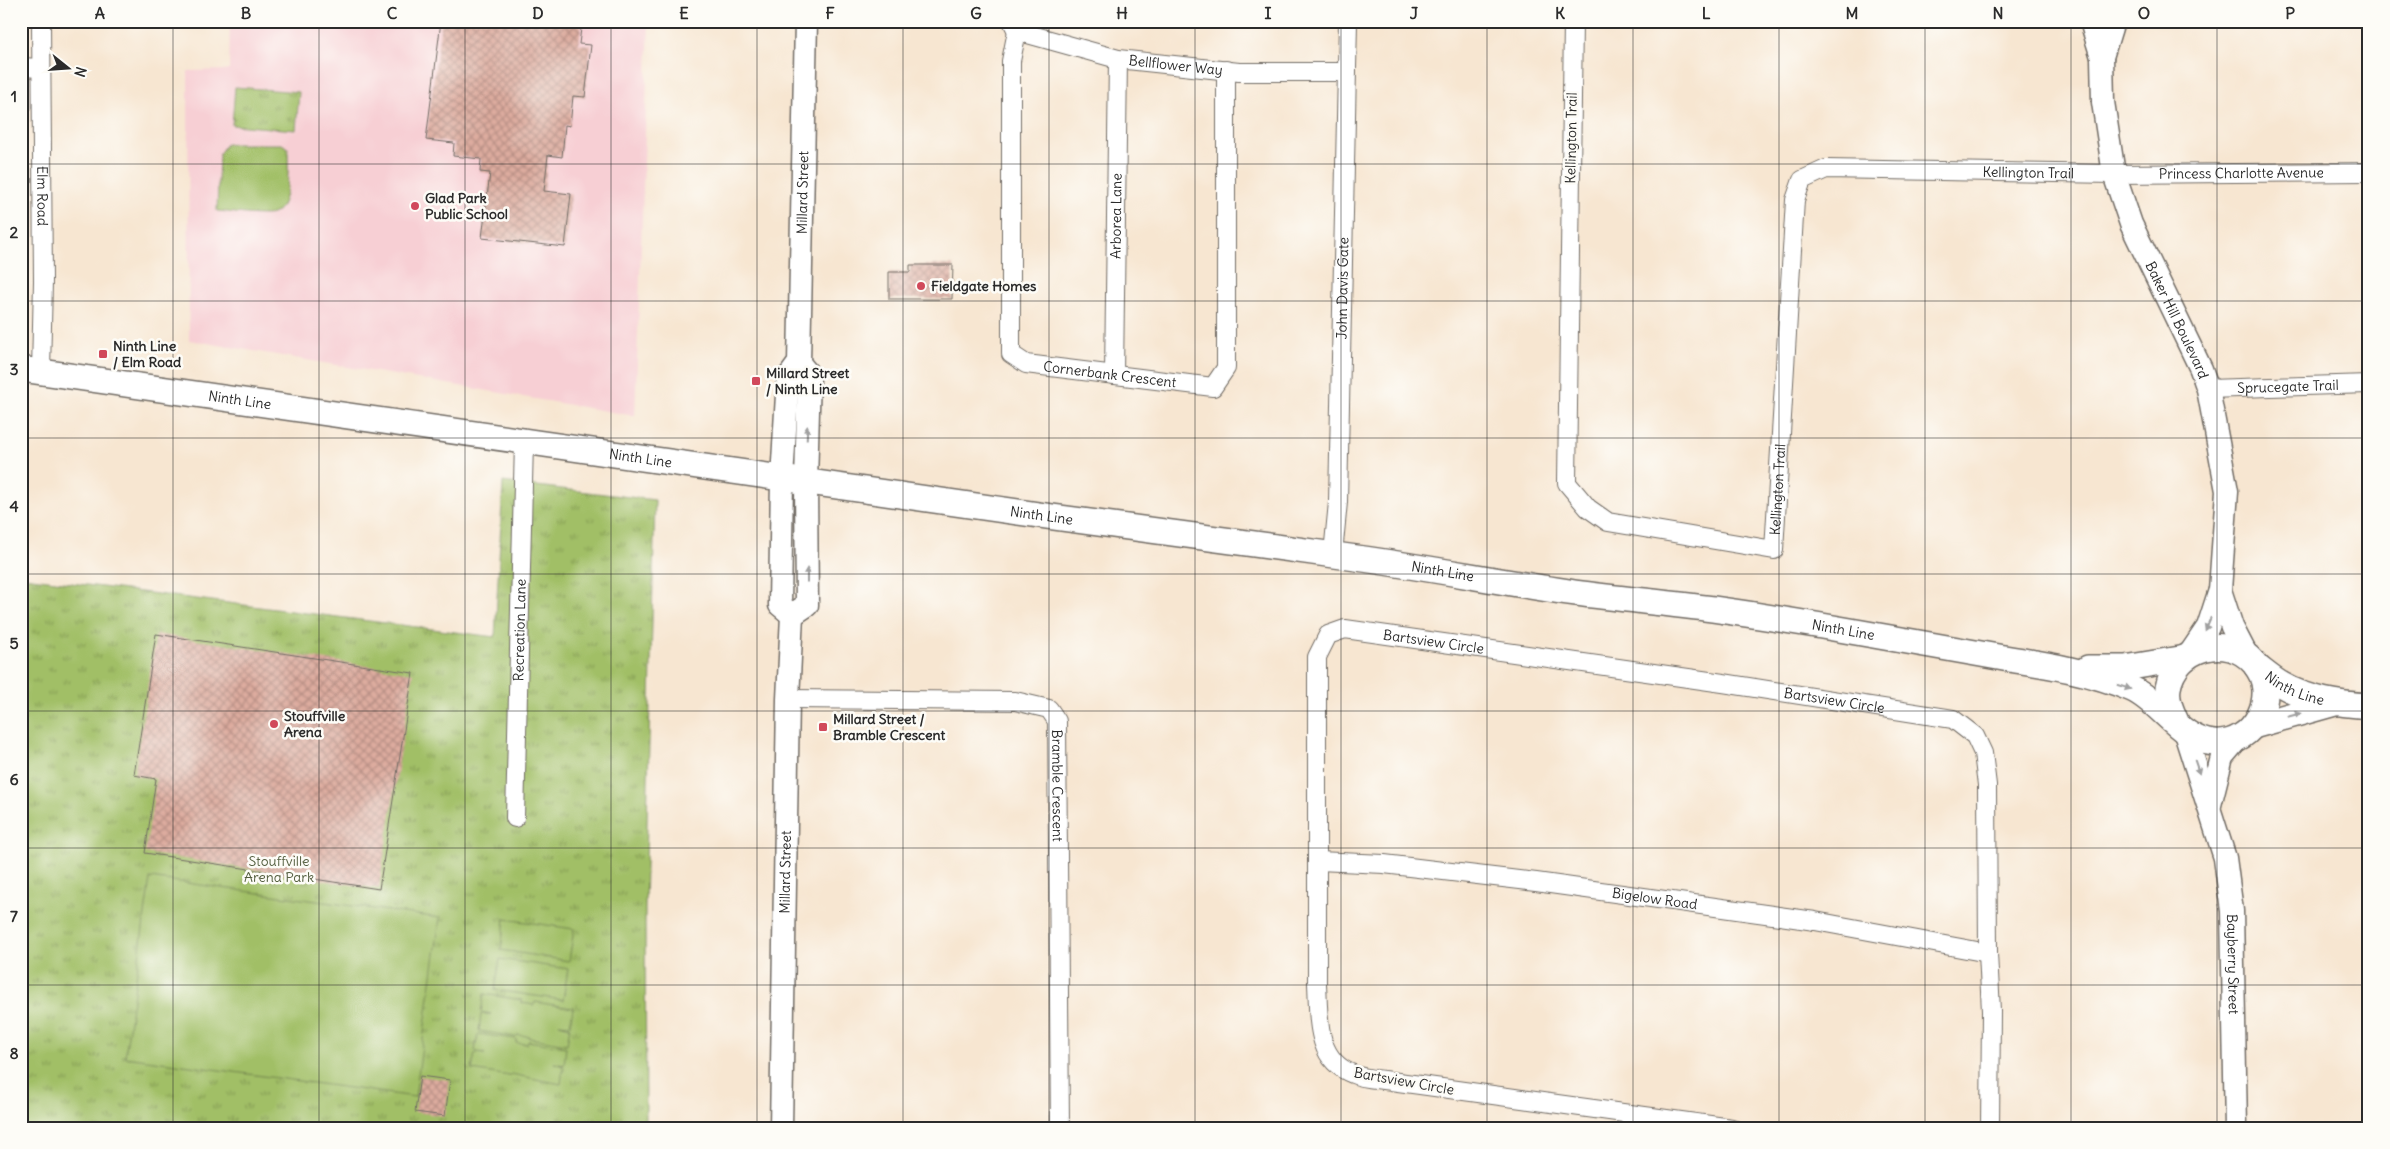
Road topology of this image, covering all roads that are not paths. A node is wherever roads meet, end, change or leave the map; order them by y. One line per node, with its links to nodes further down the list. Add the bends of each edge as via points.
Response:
1 (41, 21): 11 (street, Elm Road)
2 (806, 21): 16 (street, Millard Street)
3 (1348, 21): 13 (street, John Davis Gate)
4 (1573, 21): 15 (street, Kellington Trail, via 1567,482 1588,508 1608,522 1774,550 1795,200 1802,180 1826,169)
5 (2091, 21): 8 (street, Baker Hill Boulevard)
6 (2113, 21): 8 (street, Baker Hill Boulevard)
7 (1014, 26): 9 (street, Bellflower Way); 18 (street, Cornerbank Crescent, via 1011,354 1026,364)
8 (2102, 57): 15 (street, Baker Hill Boulevard, via 2103,102)
9 (1118, 59): 12 (street, Bellflower Way); 18 (street, Arborea Lane)
10 (21, 67): 11 (street)
11 (41, 68): 17 (street, Elm Road, via 43,281)
12 (1226, 70): 13 (street, Bellflower Way); 18 (street, Cornerbank Crescent, via 1226,368 1213,387)
13 (1347, 72): 24 (street, John Davis Gate, via 1338,502)
14 (2369, 172): 15 (street, Princess Charlotte Avenue)
15 (2114, 174): 20 (street, Baker Hill Boulevard, via 2132,224 2190,343)
16 (799, 363): 22 (street, Millard Street, via 788,378); 23 (street, Millard Street, one-way to 16, via 810,375)
17 (31, 370): 21 (main road, Ninth Line)
18 (1114, 375)
19 (2369, 384): 20 (street, Sprucegate Trail)
20 (2208, 390): 25 (street, Baker Hill Boulevard, via 2227,491)
21 (524, 442): 22 (main road, Ninth Line); 36 (street, Recreation Lane)
22 (782, 479): 23 (main road, Ninth Line); 26 (street, Millard Street, via 780,605)
23 (806, 482): 24 (main road, Ninth Line); 26 (street, Millard Street, one-way to 23, via 807,605)
24 (1333, 554): 29 (main road, Ninth Line, via 1584,594 1712,609)
25 (2220, 590): 27 (street, Baker Hill Boulevard, one-way to 27, via 2208,627); 28 (street, Baker Hill Boulevard, via 2232,627)
26 (792, 615): 30 (street, Millard Street)
27 (2187, 657): 28 (main road, via 2194,651 2216,645 2236,649); 29 (main road, Ninth Line, via 2125,668); 33 (main road, via 2177,666 2168,686 2169,706)
28 (2252, 662): 31 (main road, Ninth Line, via 2282,685); 34 (main road, via 2264,679 2266,700 2260,718)
29 (2060, 667): 33 (main road, Ninth Line, one-way to 33, via 2136,691)
30 (788, 699): 39 (street, Millard Street); 40 (street, Bramble Crescent, via 1015,701 1049,709 1057,721)
31 (2335, 703): 32 (main road, Ninth Line); 34 (main road, Ninth Line, one-way to 31)
32 (2369, 706)
33 (2181, 727): 34 (main road, via 2192,737 2210,743 2230,742); 35 (street, Bayberry Street, one-way to 35)
34 (2246, 732): 35 (street, Bayberry Street, via 2222,757)
35 (2210, 805): 43 (street, Bayberry Street, via 2225,858 2232,911)
36 (515, 818)
37 (1318, 861): 38 (street, Bigelow Road, via 1384,864 1536,882 1815,921); 38 (street, Bartsview Circle, via 1317,657 1328,635 1345,629 1953,719 1975,736 1983,753 1989,844); 41 (street, Bartsview Circle, via 1320,1030 1324,1049 1336,1064 1353,1074 1391,1081)
38 (1988, 953): 42 (street, Bartsview Circle)
39 (781, 1128)
40 (1060, 1128)
41 (1732, 1128)
42 (1990, 1128)
43 (2236, 1128)

